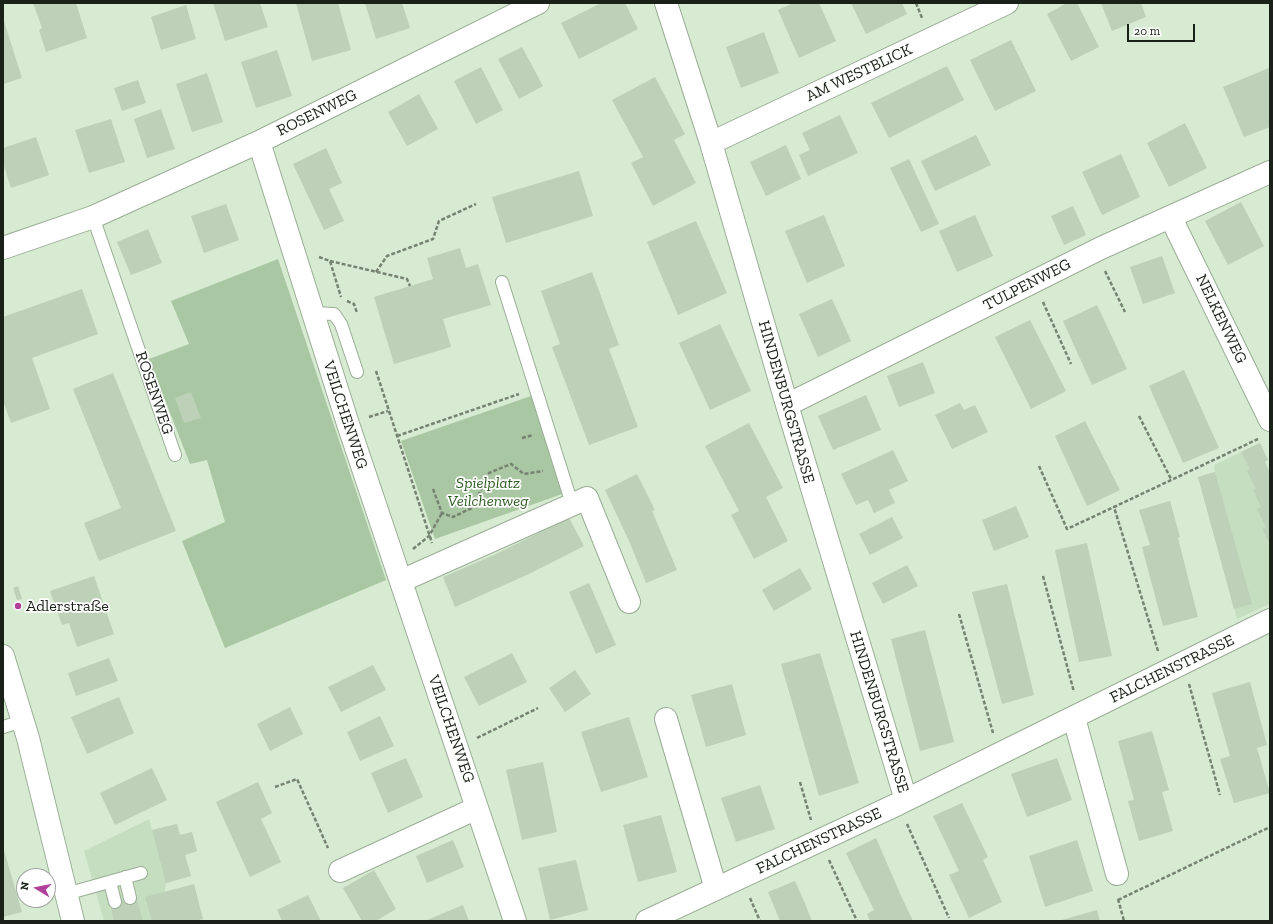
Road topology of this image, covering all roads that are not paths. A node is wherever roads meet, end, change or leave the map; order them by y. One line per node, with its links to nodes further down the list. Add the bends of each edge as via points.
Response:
1 (538, 3): 4 (street, ROSENWEG)
2 (666, 3): 5 (street, HINDENBURGSTRASSE)
3 (1007, 3): 5 (street, AM WESTBLICK)
4 (259, 142): 7 (street, ROSENWEG); 11 (street, VEILCHENWEG)
5 (711, 142): 13 (street, HINDENBURGSTRASSE)
6 (1270, 172): 8 (street, TULPENWEG)
7 (93, 217): 9 (street, ROSENWEG); 15 (lane, ROSENWEG)
8 (1171, 218): 13 (street, TULPENWEG, via 1096,251); 14 (street, NELKENWEG)
9 (3, 248)
10 (502, 282): 16 (lane)
11 (312, 313): 12 (lane, via 334,314 341,324); 17 (street, VEILCHENWEG)
12 (357, 372)
13 (787, 406): 24 (street, HINDENBURGSTRASSE)
14 (1266, 428)
15 (175, 455)
16 (572, 504): 17 (street); 18 (street, via 587,498)
17 (401, 581): 25 (street, VEILCHENWEG)
18 (629, 602)
19 (1270, 620): 21 (street, FALCHENSTRASSE)
20 (3, 656): 23 (street)
21 (1077, 716): 24 (street, FALCHENSTRASSE); 28 (street)
22 (666, 719): 31 (street)
23 (13, 724): 32 (street)
24 (902, 802): 31 (street, FALCHENSTRASSE)
25 (477, 808): 26 (street); 36 (street, VEILCHENWEG)
26 (340, 871)
27 (141, 873): 29 (lane)
28 (1117, 874)
29 (124, 877): 30 (lane); 33 (lane)
30 (110, 882): 32 (lane); 34 (lane)
31 (716, 889): 37 (street, FALCHENSTRASSE)
32 (66, 894): 35 (street)
33 (130, 898)
34 (115, 902)
35 (73, 921)
36 (515, 921)
37 (647, 921)

